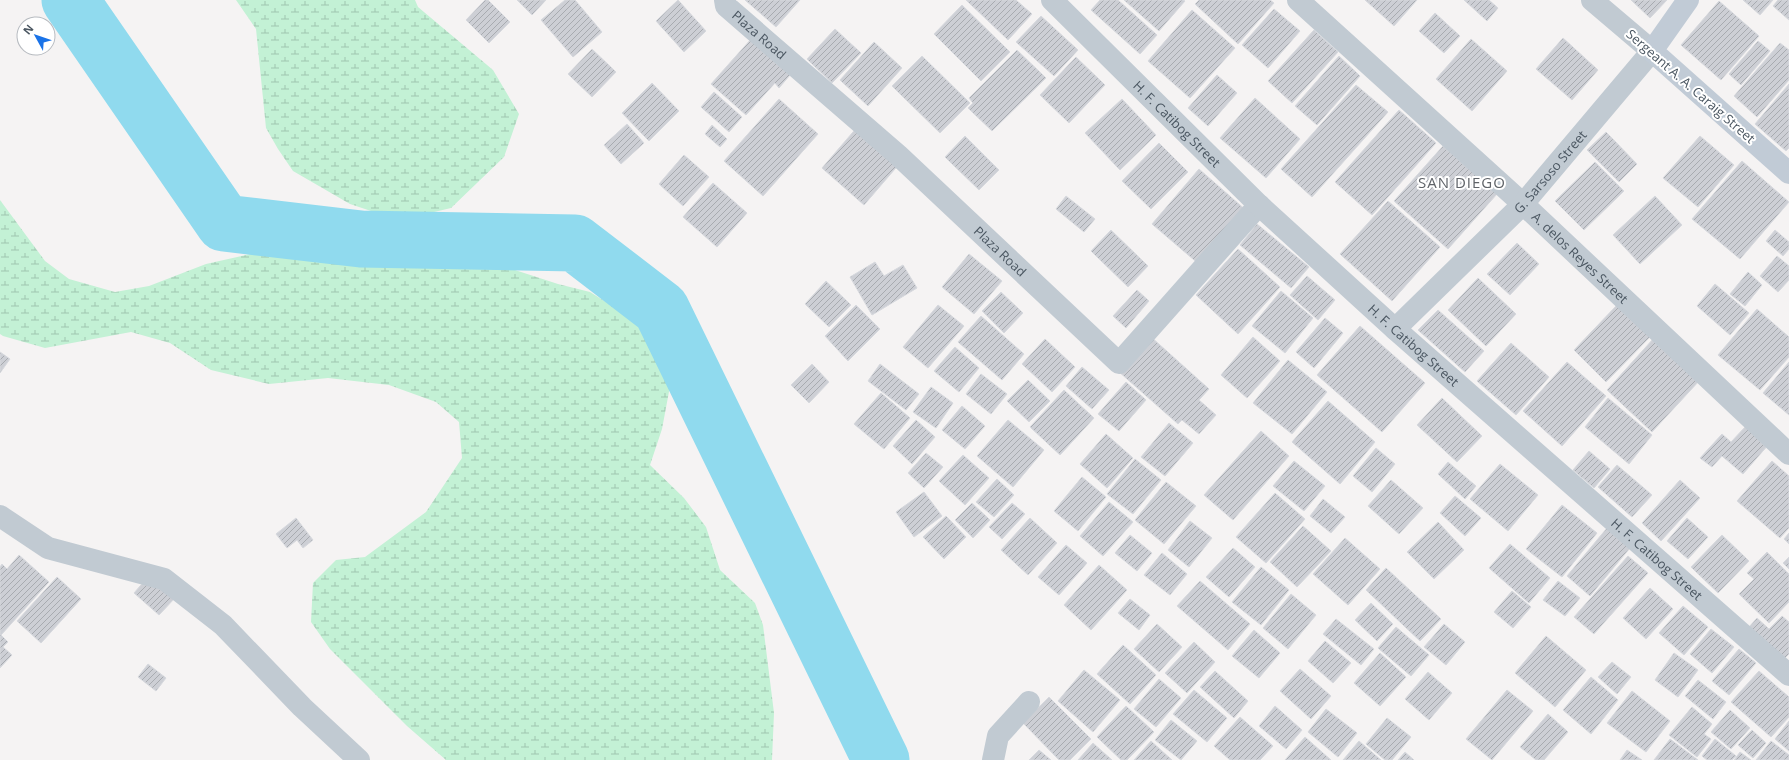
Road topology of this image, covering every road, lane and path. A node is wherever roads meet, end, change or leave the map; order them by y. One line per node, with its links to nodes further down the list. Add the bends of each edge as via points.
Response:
1 (725, 0): 9 (street, Plaza Road, via 726,6 898,155 1119,363)
2 (1052, 0): 9 (street, H. F. Catibog Street)
3 (1298, 0): 8 (street, A. delos Reyes Street)
4 (1592, 0): 6 (street, Sergeant A. A. Caraig Street)
5 (1688, 0): 6 (street, G. Sarsoso Street)
6 (1652, 51): 7 (street, Sergeant A. A. Caraig Street); 8 (street, G. Sarsoso Street)
7 (1789, 173)
8 (1524, 204): 10 (street, G. Sarsoso Street); 11 (street, A. delos Reyes Street)
9 (1259, 205): 10 (street, H. F. Catibog Street)
10 (1395, 329): 13 (street, H. F. Catibog Street)
11 (1789, 454)
12 (0, 516): 15 (street, via 48,548 164,579 223,625 302,708)
13 (1789, 675)
14 (1029, 702): 16 (street, via 998,736)
15 (358, 760)
16 (993, 760)

